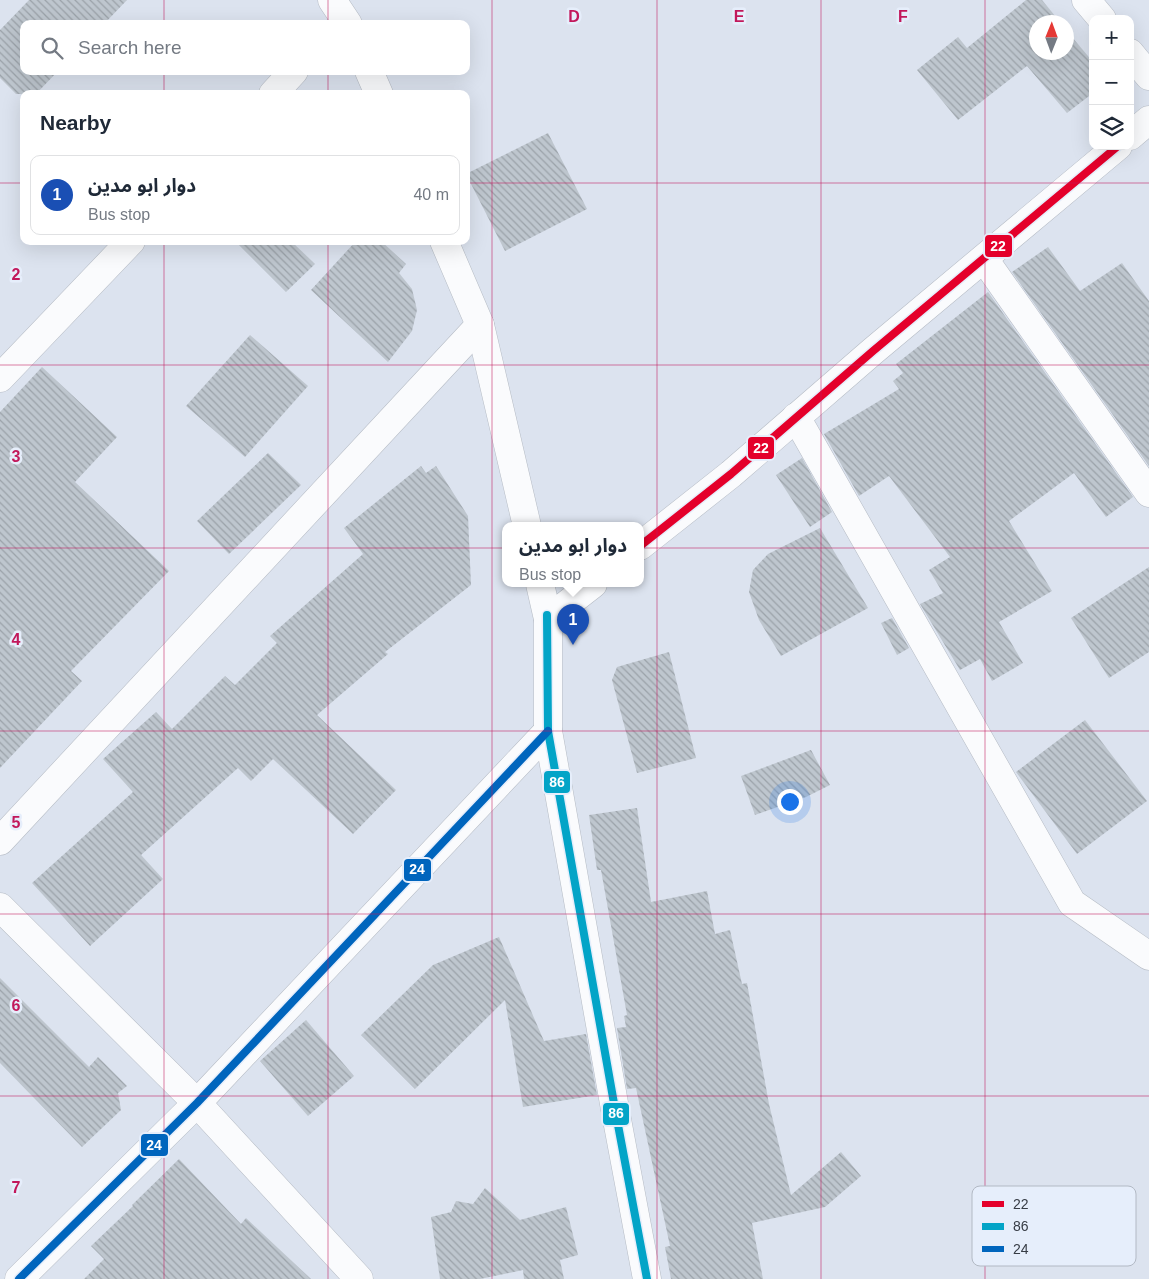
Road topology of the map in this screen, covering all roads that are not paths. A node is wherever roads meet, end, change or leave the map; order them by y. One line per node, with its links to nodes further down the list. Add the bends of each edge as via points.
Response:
1 (1086, 0): 2 (street)
2 (1099, 15)
3 (1134, 58): 6 (street)
4 (290, 75): 7 (street)
5 (371, 75): 8 (street)
6 (1149, 76)
7 (277, 90)
8 (377, 90)
9 (1149, 120): 10 (street)
10 (1134, 133)
11 (1113, 150): 14 (street)
12 (127, 245): 16 (street)
13 (446, 245): 15 (street)
14 (984, 259): 17 (street); 18 (street)
15 (480, 325): 19 (street); 25 (street)
16 (0, 378)
17 (796, 418): 20 (street); 27 (street, via 1072,903)
18 (1149, 493)
19 (526, 522)
20 (644, 543)
21 (541, 587): 23 (street)
22 (589, 587): 23 (street)
23 (548, 619): 24 (street)
24 (548, 731): 28 (street); 31 (street)
25 (0, 841)
26 (0, 907): 28 (street)
27 (1149, 956)
28 (197, 1103): 29 (street); 30 (street)
29 (19, 1279)
30 (359, 1279)
31 (647, 1279)

